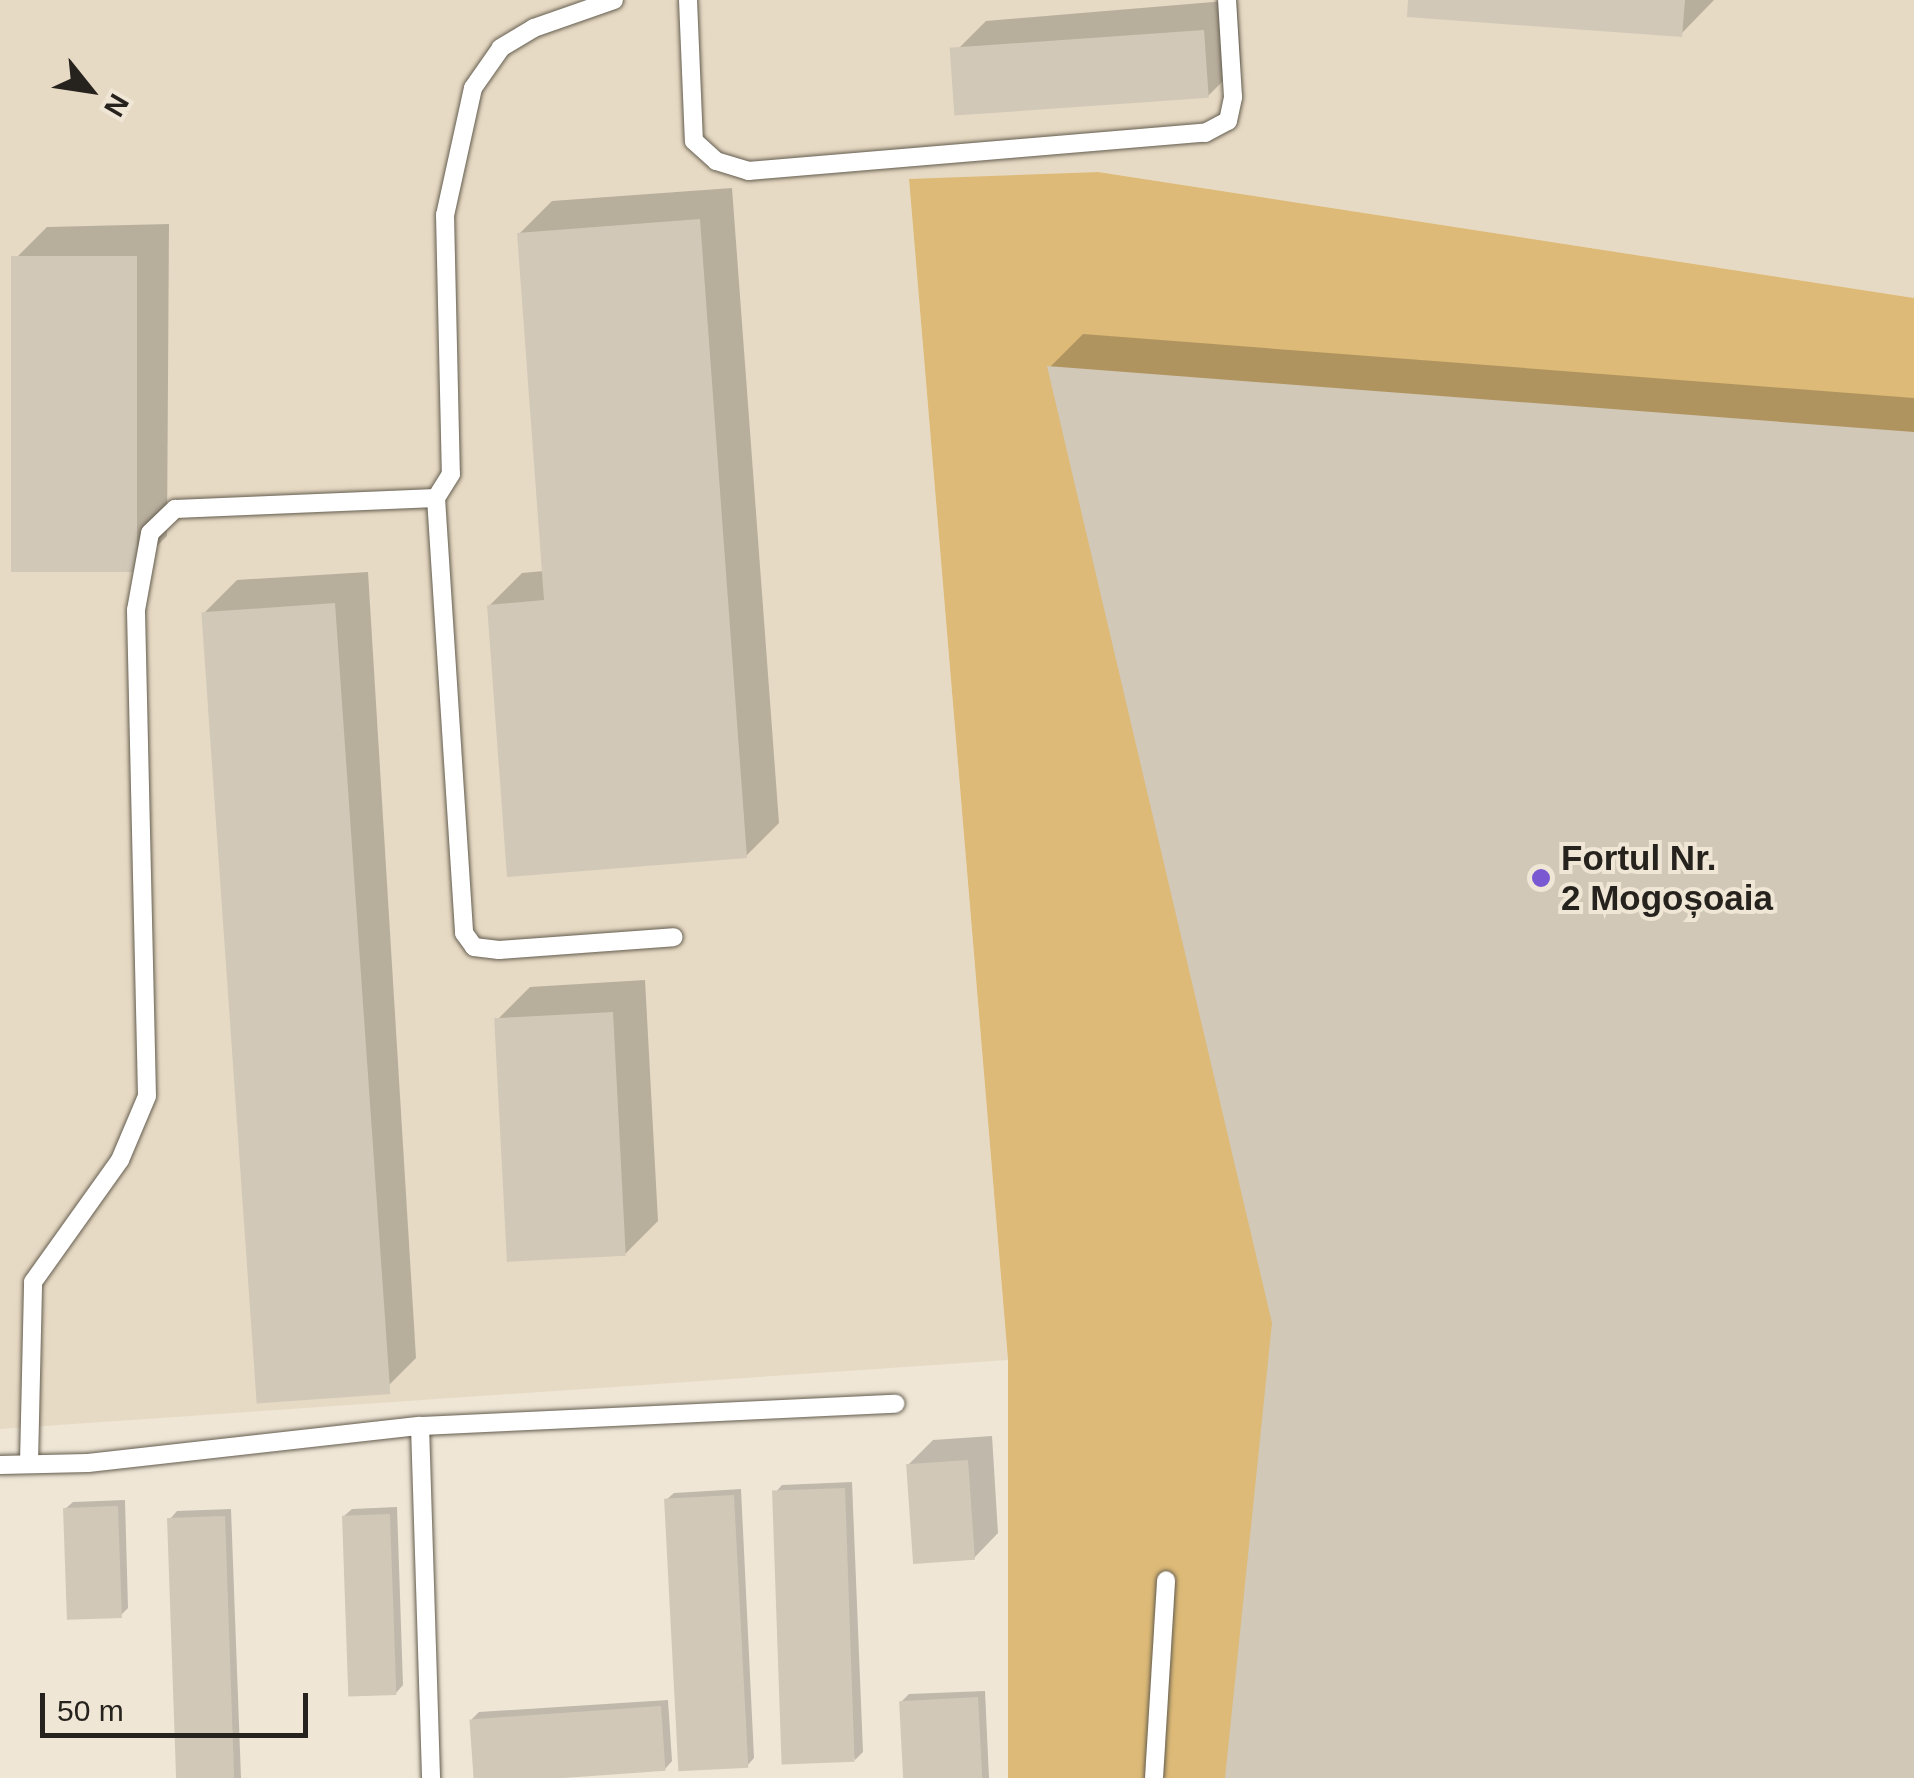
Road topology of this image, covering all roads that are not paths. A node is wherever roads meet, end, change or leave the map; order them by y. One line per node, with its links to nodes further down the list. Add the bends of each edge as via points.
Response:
1 (614, 0): 4 (lane, via 534,28 500,48 473,88 445,215 451,474)
2 (688, 0): 3 (lane, via 694,141 716,161 748,171 1205,133 1228,121 1233,97)
3 (1227, 0)
4 (436, 498): 5 (lane, via 464,933 474,947 499,950); 8 (lane, via 175,509 150,532 136,610 147,1096 120,1160 33,1282)
5 (674, 937)
6 (895, 1404): 7 (lane)
7 (420, 1426): 8 (lane, via 88,1463); 11 (lane)
8 (29, 1463): 9 (lane)
9 (0, 1465)
10 (1166, 1580): 12 (lane)
11 (432, 1778)
12 (1154, 1778)

